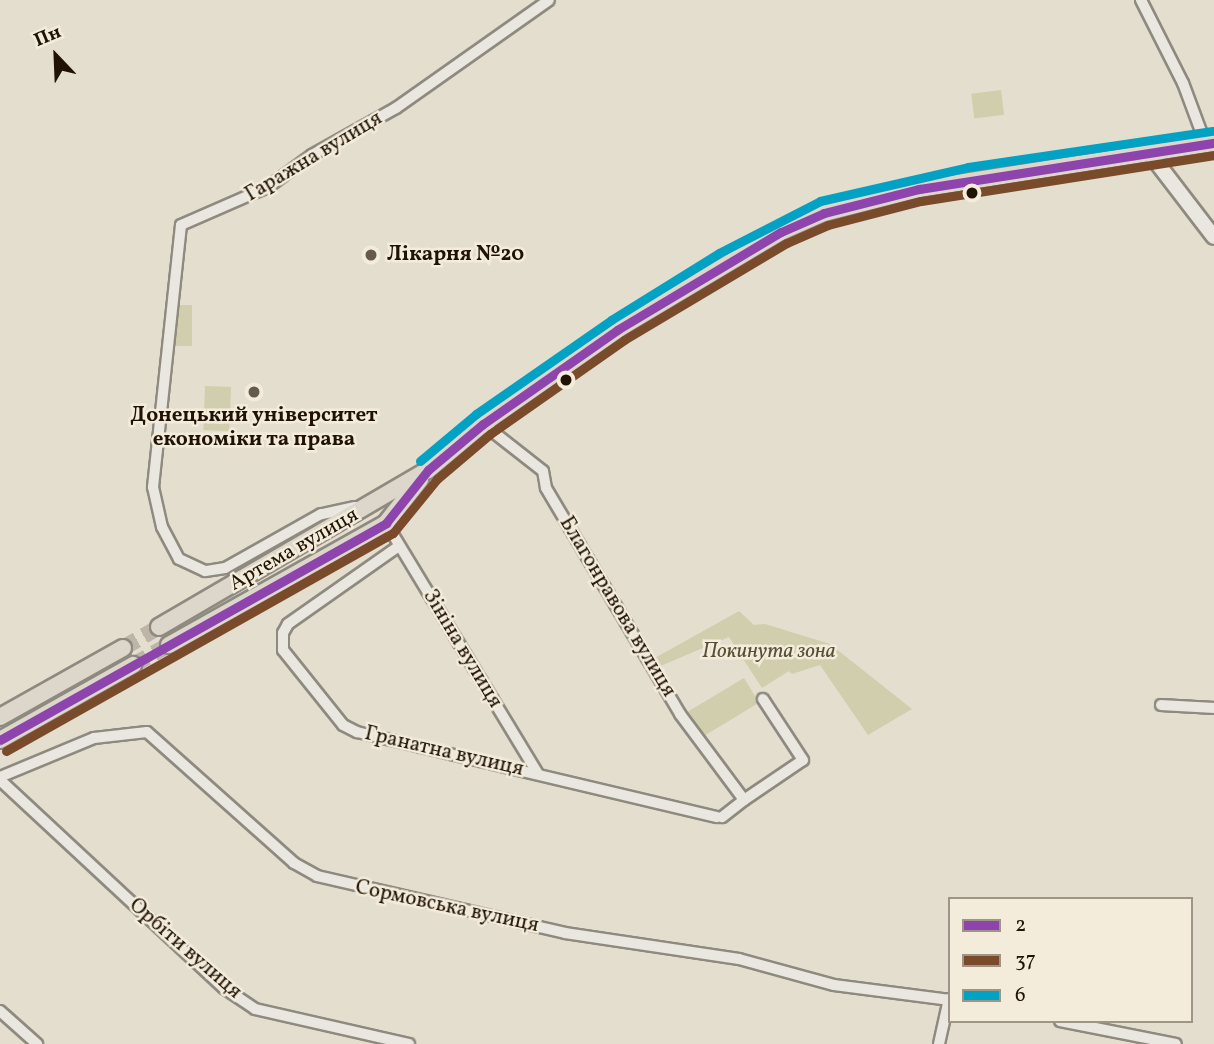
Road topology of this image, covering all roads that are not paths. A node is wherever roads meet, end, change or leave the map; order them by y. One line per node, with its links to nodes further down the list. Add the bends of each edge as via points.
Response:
1 (549, 0): 8 (street, Гаражна вулиця, via 396,108 312,155 268,187 181,225 153,487 162,527 179,559 205,571 225,568 321,514)
2 (1141, 0): 3 (street)
3 (1210, 144): 4 (main road, Артема вулиця)
4 (1151, 155): 5 (street); 6 (main road, Артема вулиця, via 970,179 824,213 781,232 652,308)
5 (1214, 237)
6 (484, 424): 7 (main road, Артема вулиця); 23 (street, Благонравова вулиця, via 543,471 546,488 680,714)
7 (428, 470): 8 (main road, Артема вулиця); 9 (main road, Артема вулиця)
8 (374, 504): 10 (main road, via 382,517); 12 (main road, Артема вулиця)
9 (386, 523): 10 (main road, Артема вулиця); 11 (street, Зініна вулиця)
10 (368, 534): 13 (main road, Артема вулиця)
11 (399, 546): 21 (street, Зініна вулиця); 21 (street, Гранатна вулиця, via 288,624 283,650 335,718 350,729)
12 (159, 627)
13 (169, 645)
14 (123, 648): 19 (main road)
15 (133, 665): 20 (main road)
16 (763, 699): 23 (street, via 803,760)
17 (1161, 705): 18 (street)
18 (1214, 708)
19 (0, 717)
20 (0, 740)
21 (538, 774): 23 (street, Гранатна вулиця, via 719,817)
22 (0, 779): 24 (street, Сормовська вулиця, via 94,738 146,732 294,863 317,876 565,933 739,959 834,985); 29 (street, Орбіти вулиця, via 224,988 256,1009)
23 (744, 800)
24 (948, 1000)
25 (948, 1004): 30 (street)
26 (0, 1011): 28 (street)
27 (1070, 1023): 31 (street)
28 (37, 1044)
29 (409, 1044)
30 (939, 1044)
31 (1177, 1044)

